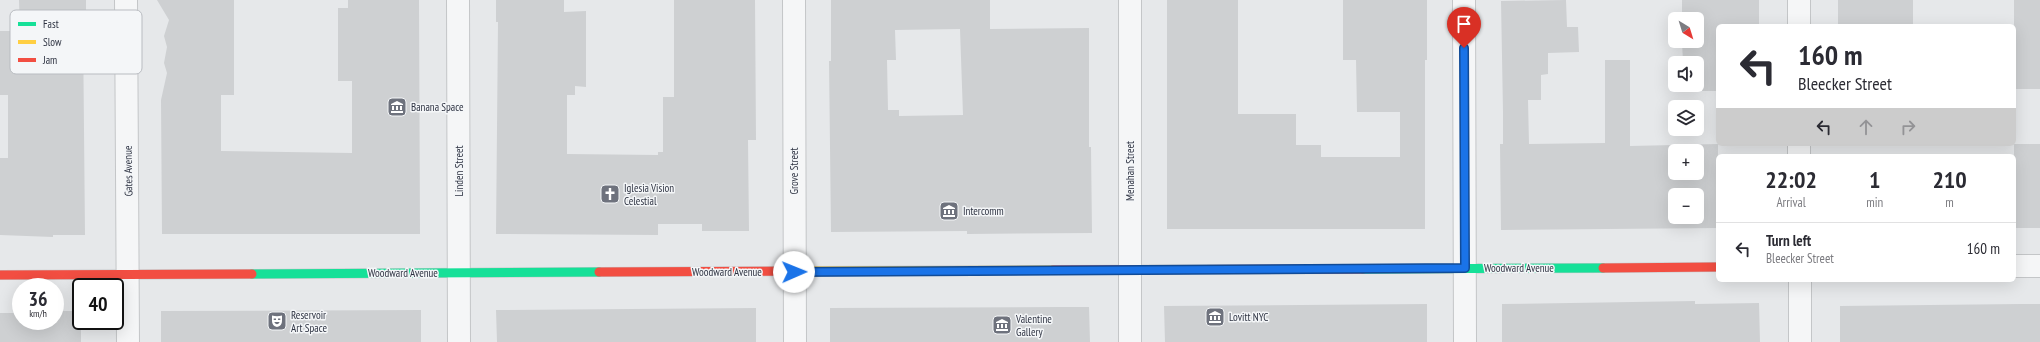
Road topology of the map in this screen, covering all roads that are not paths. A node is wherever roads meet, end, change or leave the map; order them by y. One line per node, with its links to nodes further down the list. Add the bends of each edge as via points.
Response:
1 (126, 0): 7 (street, Gates Avenue)
2 (458, 0): 16 (street, Linden Street)
3 (794, 0): 15 (street, Grove Street)
4 (1130, 0): 14 (street, Menahan Street)
5 (1464, 0): 13 (street)
6 (1799, 0): 8 (street)
7 (126, 10)
8 (1799, 24)
9 (127, 74): 18 (street, Gates Avenue)
10 (2016, 266): 11 (street)
11 (2040, 266)
12 (1716, 267): 13 (street, Woodward Avenue)
13 (1465, 268): 14 (street, Woodward Avenue); 24 (street)
14 (1130, 270): 15 (street, Woodward Avenue); 23 (street, Menahan Street)
15 (794, 272): 16 (street, Woodward Avenue); 22 (street, Grove Street)
16 (459, 273): 18 (street, Woodward Avenue); 21 (street, Linden Street)
17 (0, 275): 18 (street, Woodward Avenue)
18 (128, 275): 20 (street, Gates Avenue)
19 (1800, 282): 25 (street)
20 (128, 342)
21 (459, 342)
22 (795, 342)
23 (1130, 342)
24 (1465, 342)
25 (1800, 342)

